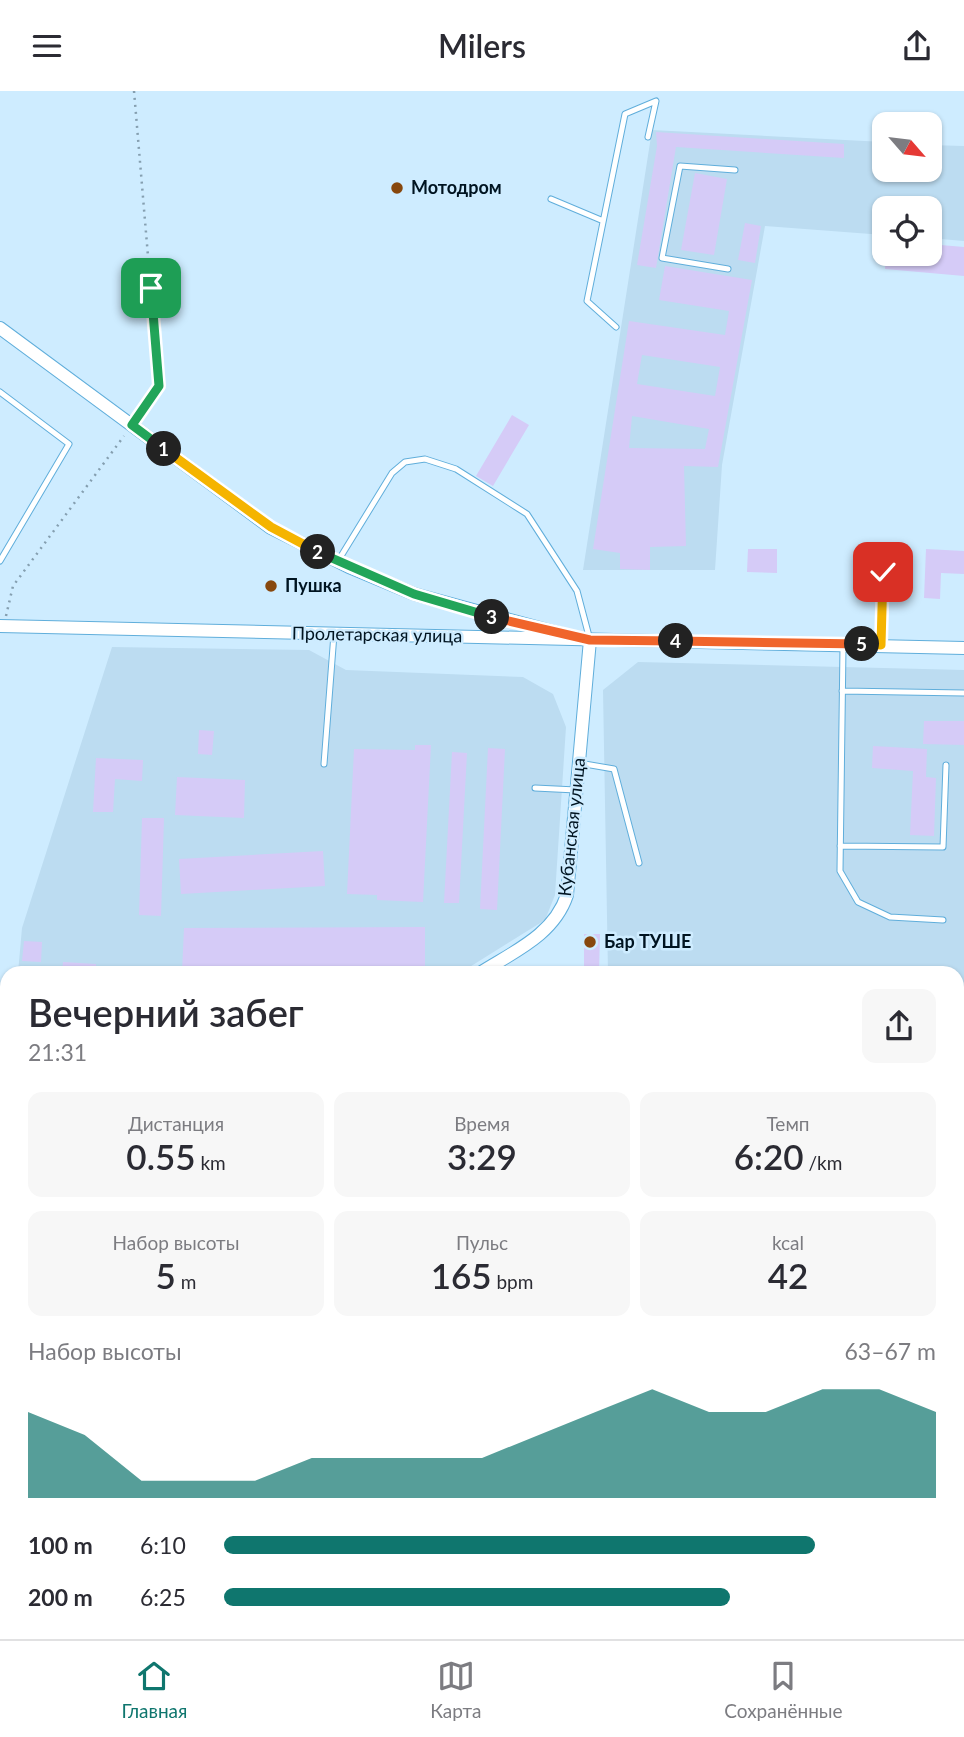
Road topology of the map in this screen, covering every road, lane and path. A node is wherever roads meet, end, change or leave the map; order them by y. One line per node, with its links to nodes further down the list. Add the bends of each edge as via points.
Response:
1 (134, 91): 10 (path, via 159,386)
2 (648, 137): 5 (lane, via 656,101 625,114)
3 (735, 170): 6 (lane, via 680,166 662,258)
4 (551, 199): 5 (lane)
5 (601, 221): 7 (lane, via 587,301)
6 (729, 269)
7 (616, 327)
8 (0, 328): 10 (street)
9 (0, 392): 11 (lane, via 69,445)
10 (132, 425): 12 (street, via 271,527); 14 (path, via 13,586)
11 (0, 560)
12 (338, 562): 16 (street, via 414,594); 16 (lane, via 392,473 405,462 425,459 456,469 527,514 577,591)
13 (883, 572): 18 (lane)
14 (1, 626): 15 (street, Пролетарская улица)
15 (334, 634): 16 (street, Пролетарская улица); 23 (lane)
16 (590, 640): 17 (street, Пролетарская улица); 22 (street, Кубанская улица)
17 (843, 643): 18 (street, Пролетарская улица); 20 (lane)
18 (881, 645): 19 (street, Пролетарская улица)
19 (964, 648)
20 (842, 691): 21 (lane); 27 (lane)
21 (964, 693)
22 (579, 763): 26 (street, Кубанская улица); 28 (lane, via 614,769)
23 (324, 764)
24 (946, 765): 27 (lane, via 943,847)
25 (535, 788): 26 (lane)
26 (576, 790): 30 (street, Кубанская улица, via 560,915 542,933)
27 (841, 846): 29 (lane, via 840,871 858,902 890,917)
28 (639, 863)
29 (943, 920)
30 (491, 966)

